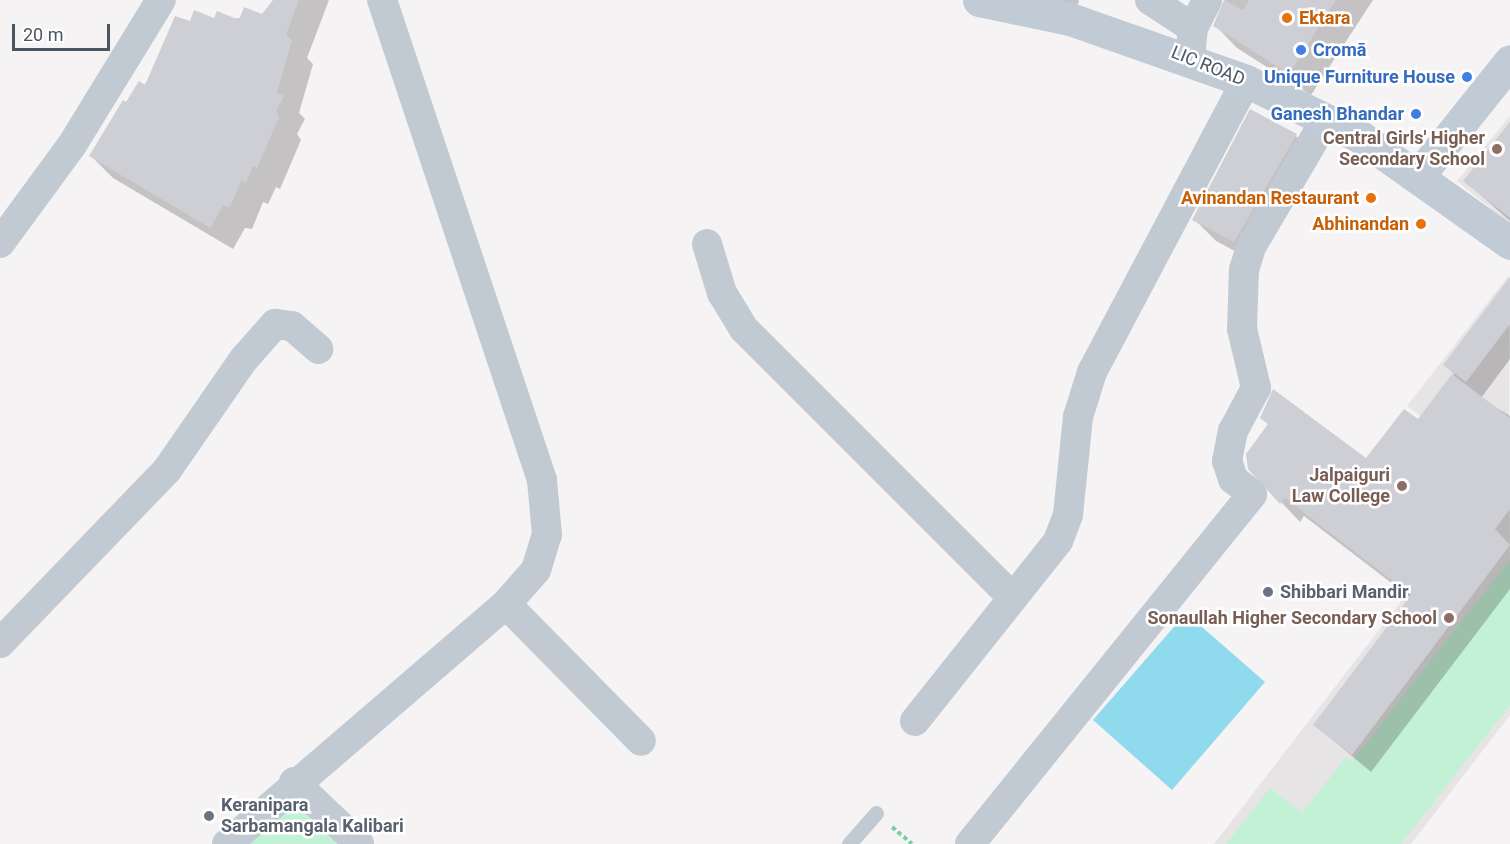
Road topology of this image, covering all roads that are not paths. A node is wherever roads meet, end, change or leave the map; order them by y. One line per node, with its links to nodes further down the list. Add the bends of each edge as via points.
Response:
1 (161, 0): 13 (street, via 72,145)
2 (382, 0): 18 (street, via 542,480 547,535 536,570)
3 (979, 0): 6 (main road, LIC ROAD)
4 (1150, 0): 6 (street)
5 (1207, 0): 6 (street)
6 (1192, 43): 8 (main road, LIC ROAD)
7 (1510, 61): 10 (main road)
8 (1246, 81): 9 (main road, LIC ROAD); 17 (street, via 1092,372 1073,444 1068,515 1058,541)
9 (1326, 119): 11 (main road, LIC ROAD); 27 (street, via 1251,247 1244,270 1242,329 1256,388 1233,430 1227,461 1233,479 1252,494)
10 (1458, 126): 11 (main road, via 1413,145); 12 (main road)
11 (1359, 136): 12 (main road, LIC ROAD)
12 (1418, 176): 14 (main road, LIC ROAD)
13 (0, 243)
14 (1510, 243)
15 (707, 244): 17 (street, via 722,293 751,337)
16 (318, 350): 19 (street, via 292,326 275,324 244,359 167,470)
17 (1013, 598): 20 (street)
18 (506, 604): 21 (street); 22 (street)
19 (0, 643)
20 (915, 721)
21 (641, 741)
22 (294, 782): 24 (street); 25 (street)
23 (876, 813): 26 (lane)
24 (227, 844)
25 (359, 844)
26 (849, 844)
27 (970, 844)

